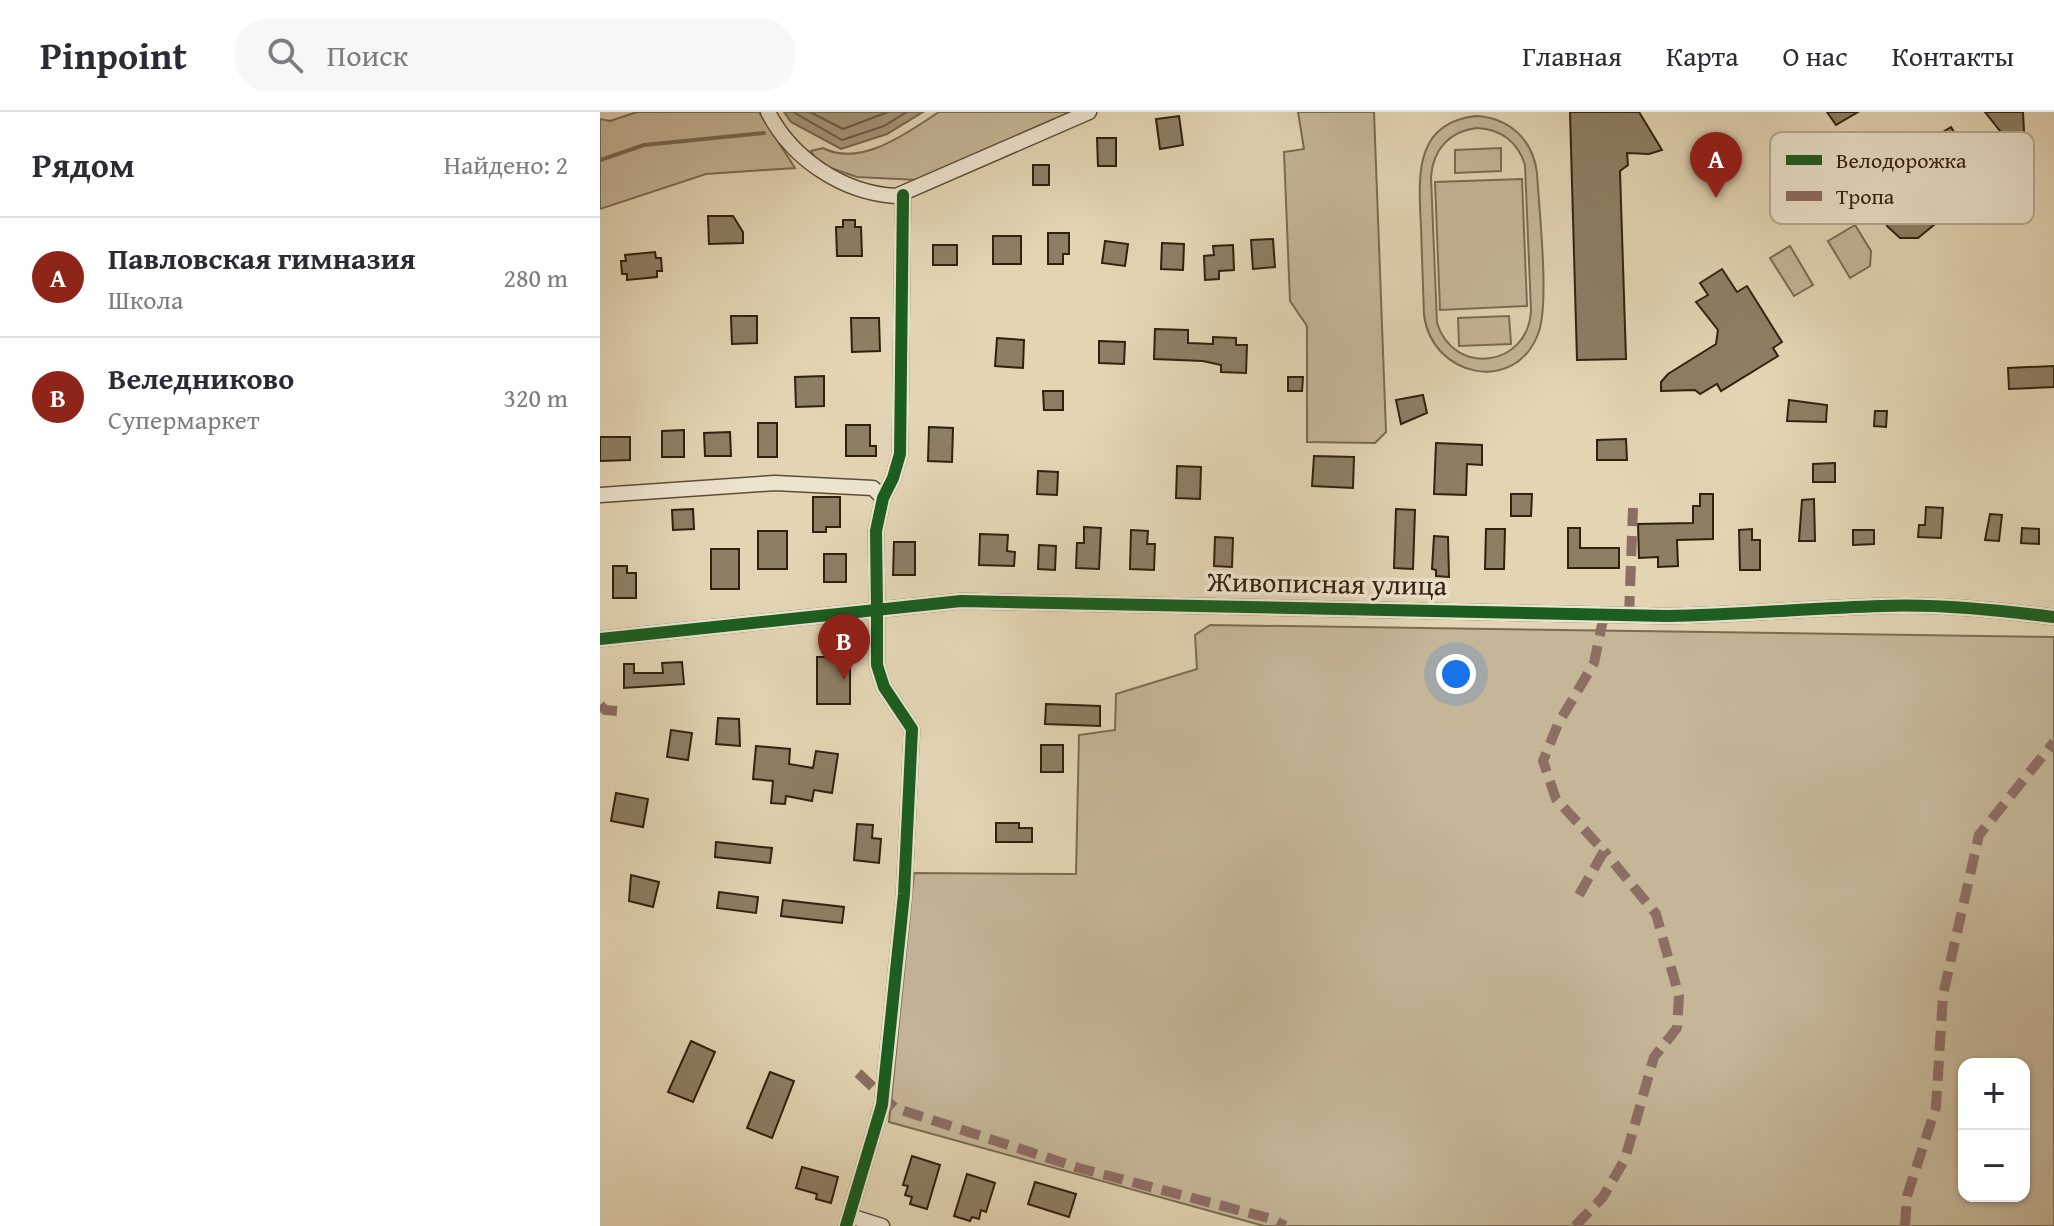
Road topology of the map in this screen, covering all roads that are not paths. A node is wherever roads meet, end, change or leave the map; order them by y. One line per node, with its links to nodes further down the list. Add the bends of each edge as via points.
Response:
1 (768, 112): 3 (street, via 804,160 825,175 888,196)
2 (1089, 112): 3 (street)
3 (903, 195): 5 (street, via 900,454)
4 (600, 495): 5 (street, via 775,483 873,488)
5 (883, 498): 6 (street, via 876,531)
6 (877, 610): 7 (street, Живописная улица, via 961,601 1667,616 1885,606 1987,608); 8 (street, Живописная улица); 9 (street, via 877,665 884,687 912,729 904,894 882,1105)
7 (2054, 617)
8 (600, 639)
9 (848, 1221): 10 (street)
10 (882, 1226)

